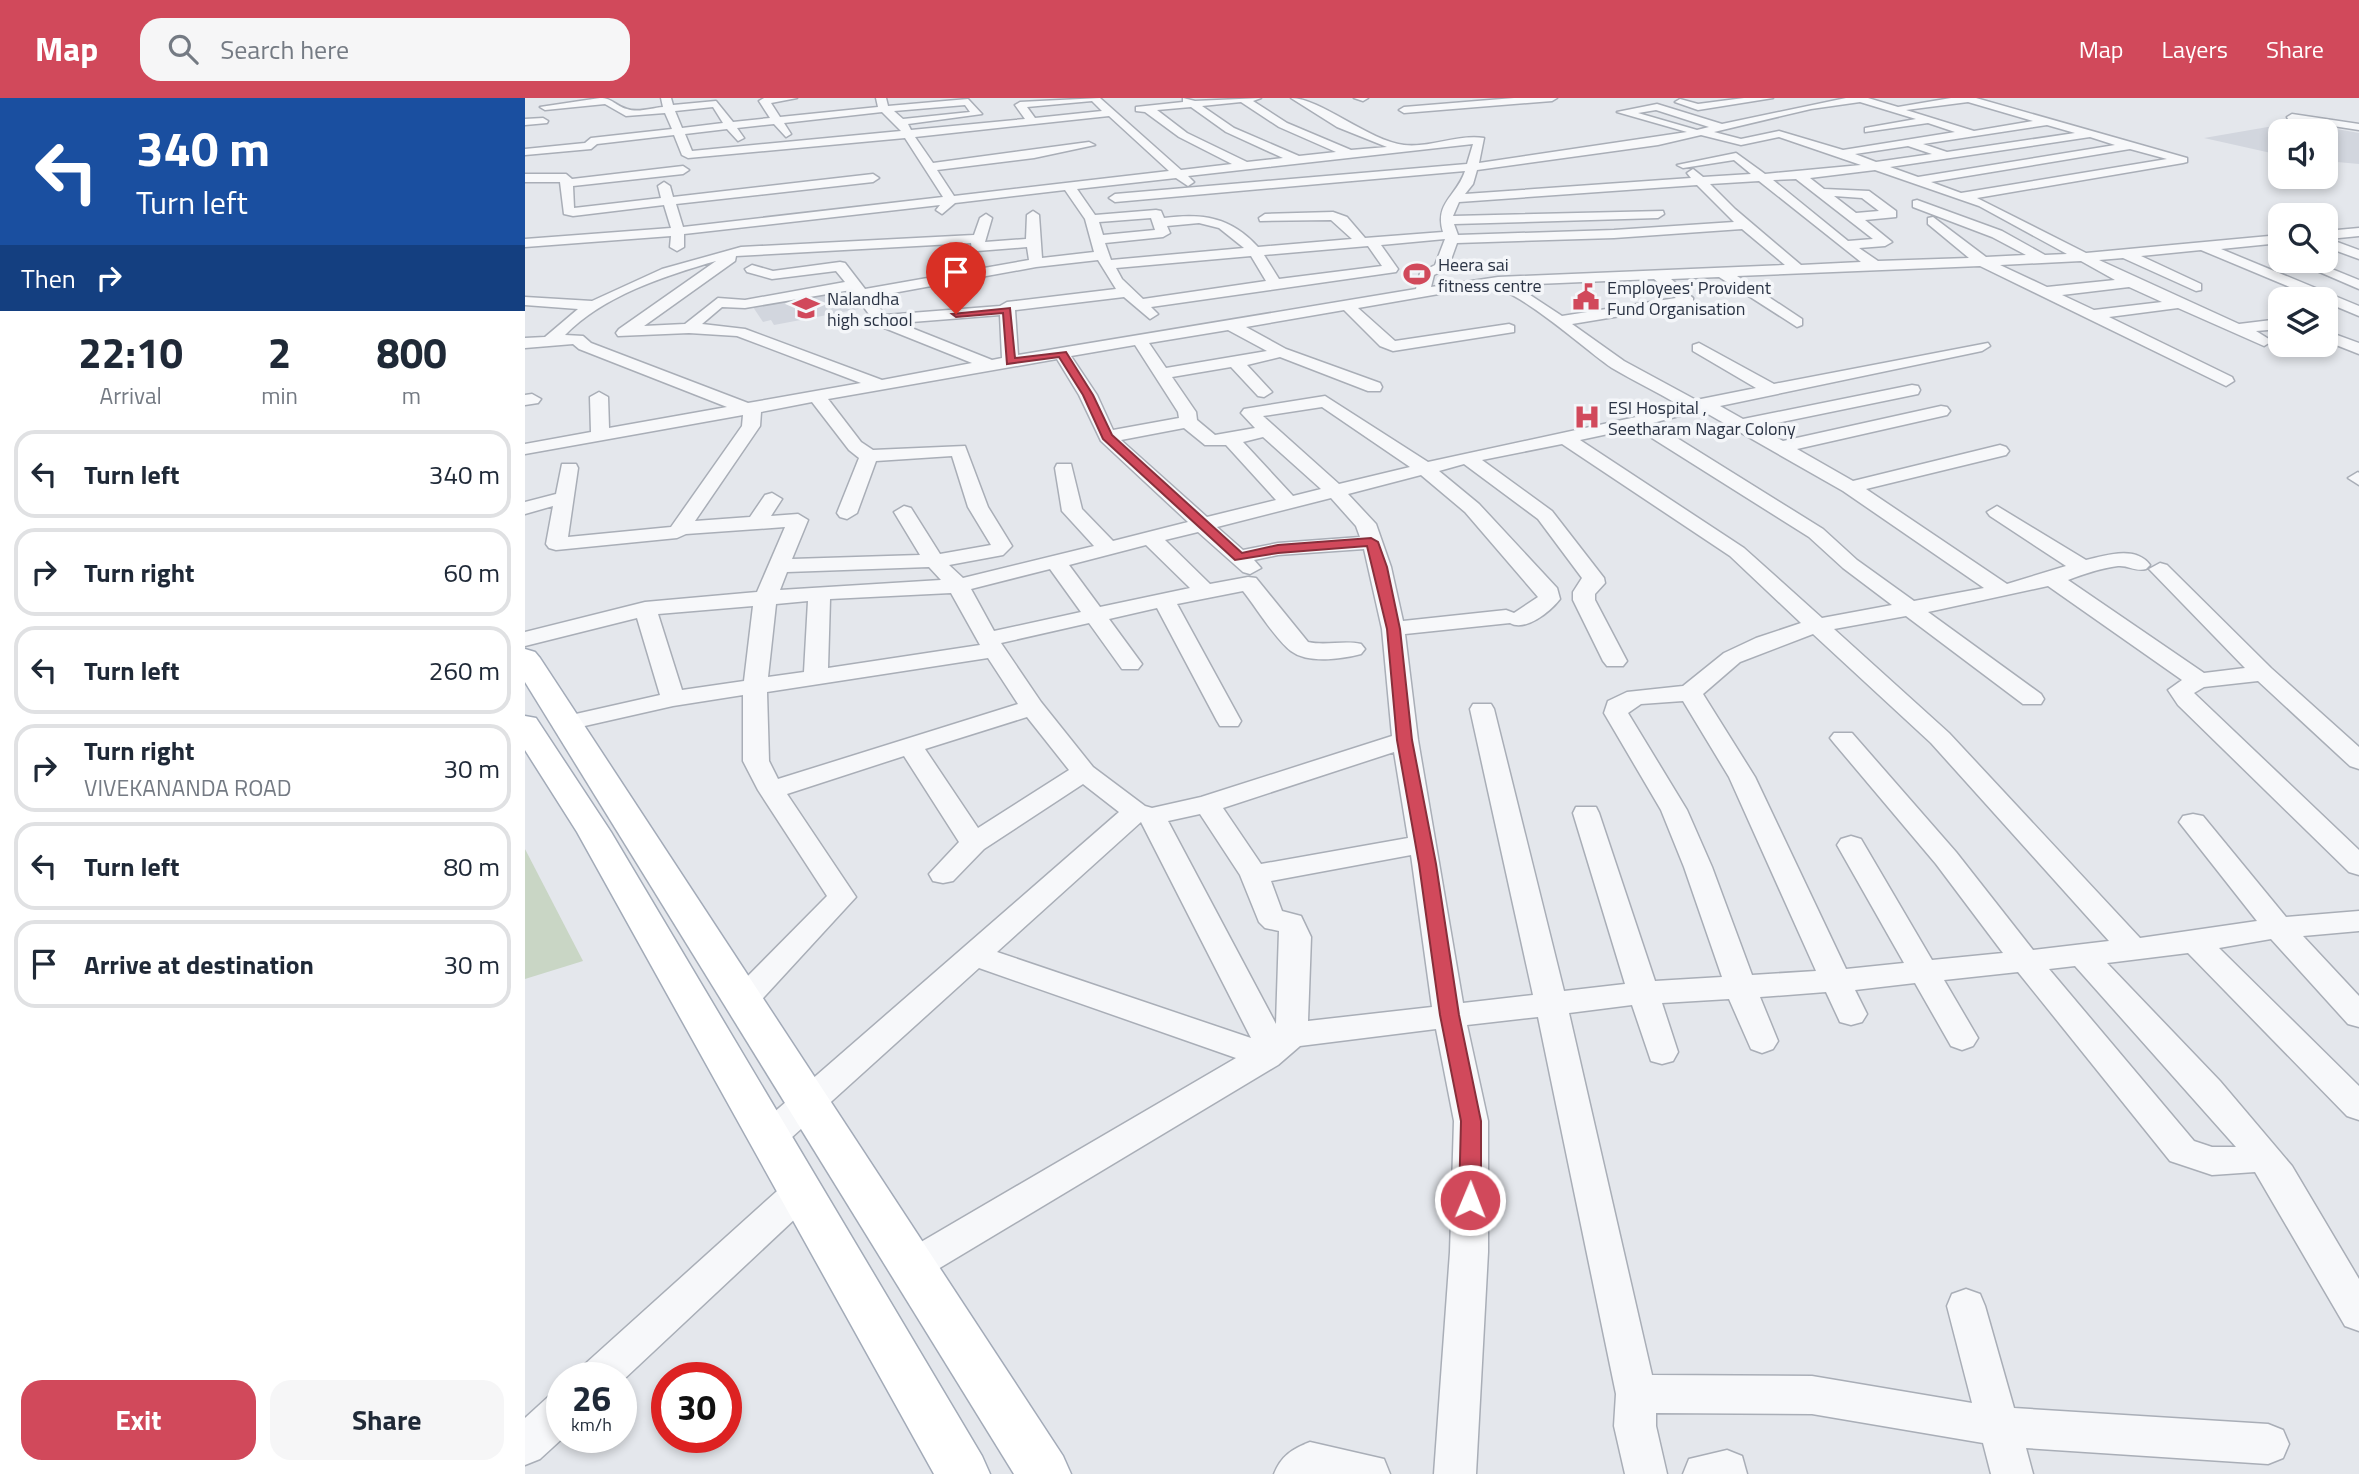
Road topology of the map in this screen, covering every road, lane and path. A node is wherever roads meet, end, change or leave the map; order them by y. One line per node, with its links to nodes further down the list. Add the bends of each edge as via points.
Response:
1 (699, 98): 17 (street)
2 (792, 98): 15 (street)
3 (916, 98): 18 (street)
4 (1184, 98): 21 (street)
5 (1256, 98): 13 (street)
6 (1296, 98): 73 (street, via 1341,125)
7 (1552, 98): 25 (street)
8 (1667, 98): 19 (street, via 1698,107)
9 (1768, 98): 19 (street)
10 (1860, 98): 11 (street); 27 (street); 38 (street)
11 (1867, 98)
12 (1967, 98): 27 (street); 30 (street)
13 (1243, 99): 21 (street); 80 (street, via 1283,125)
14 (607, 100): 22 (street); 35 (street)
15 (764, 101): 16 (street); 45 (street)
16 (753, 102)
17 (667, 103): 23 (street); 35 (street); 54 (street)
18 (881, 103): 32 (street); 36 (street, via 968,102); 46 (street)
19 (1730, 103): 38 (street)
20 (729, 104): 23 (street)
21 (1195, 104): 24 (street); 89 (street, via 1230,130)
22 (541, 105): 31 (street); 44 (street); 81 (street)
23 (717, 105): 49 (street)
24 (1148, 105): 34 (street); 91 (street, via 1183,135)
25 (1492, 105): 29 (street)
26 (1391, 107): 29 (street)
27 (1893, 108): 33 (street); 42 (street)
28 (1024, 109): 34 (street, via 1101,104); 36 (street); 41 (street); 48 (street)
29 (1404, 110): 43 (street)
30 (2006, 110): 37 (street); 47 (street)
31 (525, 111)
32 (833, 111): 45 (street); 65 (street)
33 (1869, 112)
34 (1111, 113): 41 (street); 99 (street)
35 (622, 114): 61 (street)
36 (977, 114): 46 (street)
37 (1981, 114)
38 (1772, 115): 52 (street); 58 (street, via 1799,125)
39 (1956, 117): 42 (street)
40 (2292, 117): 53 (street)
41 (1061, 118): 51 (street)
42 (1931, 120): 56 (street); 66 (street, via 1868,130)
43 (1428, 121)
44 (525, 122)
45 (780, 122): 49 (street); 68 (street)
46 (901, 122): 57 (street)
47 (2047, 122): 56 (street); 59 (street)
48 (1005, 124): 74 (street); 79 (street)
49 (733, 126): 54 (street); 76 (street)
50 (588, 127): 64 (street)
51 (1071, 127)
52 (1721, 127): 55 (street); 55 (street, via 1657,107 1622,113)
53 (2359, 127)
54 (678, 132): 61 (street); 82 (street)
55 (1701, 132): 62 (street); 63 (street)
56 (1971, 133): 66 (street); 70 (street)
57 (908, 134): 65 (street); 74 (street); 94 (street)
58 (1779, 134): 63 (street); 78 (street)
59 (2090, 134): 70 (street); 71 (street)
60 (1859, 139): 69 (street)
61 (632, 141): 64 (street)
62 (1658, 142): 77 (street); 90 (street)
63 (1741, 142): 75 (street)
64 (591, 143): 81 (street, via 591,155)
65 (853, 143): 68 (street)
66 (1909, 143): 69 (street); 83 (street)
67 (1089, 145): 79 (street)
68 (792, 146): 76 (street); 86 (street)
69 (1883, 146): 78 (street)
70 (2014, 146): 83 (street); 87 (street)
71 (2130, 146): 87 (street); 100 (street, via 2183,160)
72 (1695, 147): 77 (street)
73 (1400, 148): 80 (street); 90 (street, via 1481,136)
74 (973, 149): 79 (street); 94 (street)
75 (1767, 149)
76 (744, 150): 82 (street)
77 (1674, 151): 85 (street); 92 (street)
78 (1845, 152): 93 (street)
79 (1041, 153)
80 (1350, 154): 84 (street)
81 (525, 155)
82 (682, 156): 119 (street, via 692,170)
83 (1952, 156): 93 (street); 96 (street)
84 (1324, 158): 89 (street); 107 (street)
85 (1636, 158)
86 (797, 159)
87 (2054, 159): 96 (street); 100 (street)
88 (1805, 160): 98 (street)
89 (1298, 161): 91 (street)
90 (1472, 165): 107 (street); 128 (street, via 1473,183)
91 (1245, 166): 99 (street); 111 (street)
92 (1685, 166): 97 (street); 106 (street, via 1736,156); 108 (street)
93 (1883, 166): 98 (street); 109 (street)
94 (932, 167): 129 (street)
95 (580, 168): 105 (street)
96 (1993, 169): 109 (street); 113 (street)
97 (1669, 170)
98 (1839, 172): 103 (street)
99 (1179, 173): 102 (street); 121 (street)
100 (2102, 174): 113 (street)
101 (1040, 176): 112 (street, via 1074,173)
102 (1118, 176): 112 (street); 127 (street, via 1130,189)
103 (1800, 176): 106 (street); 120 (street)
104 (1570, 177): 117 (street)
105 (525, 178): 119 (street, via 566,178)
106 (1765, 179): 108 (street); 161 (street)
107 (1343, 180): 111 (street); 122 (street, via 1352,190)
108 (1702, 180): 117 (street); 149 (street, via 1723,212)
109 (1919, 180): 126 (street)
110 (689, 183): 114 (street)
111 (1270, 183): 121 (street)
112 (1084, 184): 116 (street)
113 (2037, 184): 126 (street)
114 (664, 186): 119 (street); 131 (street)
115 (812, 186): 118 (street); 131 (street); 138 (street)
116 (1068, 186): 127 (street); 129 (street)
117 (1588, 187): 124 (street)
118 (876, 188): 129 (street); 138 (street)
119 (567, 190): 131 (street, via 568,211 573,212)
120 (1819, 192): 141 (street); 141 (street, via 1864,194 1891,214)
121 (1199, 193): 123 (street)
122 (1338, 194)
123 (1148, 195): 127 (street); 139 (street)
124 (1509, 195): 128 (street); 140 (street)
125 (1661, 197): 130 (street)
126 (1960, 197): 172 (street, via 1983,203)
127 (1098, 198): 144 (street)
128 (1452, 199): 145 (street)
129 (951, 200): 146 (street, via 946,209)
130 (1566, 201)
131 (667, 202): 150 (street)
132 (1254, 202): 143 (street)
133 (1224, 204): 139 (street)
134 (1917, 204): 173 (street, via 1997,234)
135 (743, 206): 148 (street)
136 (1674, 213): 140 (street)
137 (1033, 215): 160 (street)
138 (818, 216): 148 (street)
139 (1156, 216): 144 (street); 168 (street, via 1203,219 1235,231); 169 (street, via 1163,233)
140 (1522, 217): 145 (street)
141 (1853, 217): 161 (street, via 1885,242)
142 (986, 218): 155 (street)
143 (1265, 218): 156 (street); 157 (street, via 1333,216)
144 (1091, 219): 169 (street)
145 (1446, 220): 154 (street)
146 (898, 221)
147 (1933, 221): 175 (street)
148 (748, 223): 150 (street)
149 (1744, 225): 154 (street, via 1614,234); 185 (street)
150 (680, 231): 162 (street); 163 (street, via 684,247)
151 (2359, 232): 153 (street)
152 (801, 233): 163 (street)
153 (2338, 234)
154 (1452, 237): 157 (street); 197 (street, via 1441,268 1427,273)
155 (978, 239): 160 (street, via 981,248); 164 (street)
156 (1291, 240): 157 (street); 168 (street); 189 (street)
157 (1366, 240): 189 (street, via 1391,269)
158 (2268, 240): 159 (street)
159 (2255, 242): 165 (street); 166 (street)
160 (1033, 243): 176 (street)
161 (1845, 245): 180 (street)
162 (526, 246)
163 (743, 246): 164 (street); 205 (street, via 662,273); 217 (street)
164 (834, 246): 178 (street)
165 (2203, 247): 170 (street); 207 (street)
166 (2268, 247)
167 (2338, 247): 171 (street)
168 (1254, 251): 169 (street); 177 (street)
169 (1103, 253): 176 (street); 192 (street)
170 (2126, 254): 172 (street); 196 (street, via 2196,287)
171 (2359, 255)
172 (2085, 257): 173 (street); 191 (street)
173 (2044, 259): 175 (street)
174 (2338, 259): 181 (street)
175 (1984, 262): 180 (street); 198 (street)
176 (1036, 263): 179 (street)
177 (1265, 265): 184 (street); 193 (street)
178 (840, 266): 182 (street, via 772,275); 195 (street)
179 (1016, 267): 183 (street); 200 (street)
180 (1877, 267): 185 (street)
181 (2359, 267)
182 (752, 269)
183 (931, 269): 195 (street); 199 (street)
184 (1226, 270)
185 (1800, 271): 186 (street)
186 (1723, 273): 188 (street); 211 (street)
187 (2330, 273): 194 (street)
188 (1658, 275): 190 (street); 210 (street, via 1688,301)
189 (1324, 277): 193 (street)
190 (1498, 281): 197 (street); 210 (street)
191 (2131, 282): 196 (street); 198 (street)
192 (1124, 284): 200 (street); 202 (street)
193 (1275, 284): 202 (street)
194 (2359, 285)
195 (858, 290): 209 (street); 214 (street, via 745,304 718,302)
196 (2151, 291): 203 (street)
197 (1423, 292): 204 (street)
198 (2046, 292): 208 (street)
199 (960, 293)
200 (1048, 293): 206 (street, via 1007,306)
201 (525, 301): 205 (street)
202 (1139, 304): 218 (street)
203 (2180, 304): 208 (street); 216 (street)
204 (1347, 305): 212 (street); 215 (street, via 1393,346)
205 (597, 306): 220 (street, via 561,328)
206 (1007, 310): 209 (street); 230 (street)
207 (2359, 311)
208 (2092, 315): 234 (street)
209 (880, 320): 232 (street)
210 (1559, 321): 242 (street, via 1618,364)
211 (1797, 322)
212 (1231, 325): 218 (street); 228 (street)
213 (2268, 325): 216 (street)
214 (689, 328): 217 (street); 235 (street, via 739,332)
215 (1509, 329)
216 (2236, 329): 222 (street)
217 (613, 334): 219 (street)
218 (1173, 334): 221 (street)
219 (577, 339): 220 (street); 243 (street, via 717,399)
220 (551, 340): 224 (street)
221 (1139, 340): 229 (street); 233 (street)
222 (2264, 341)
223 (2338, 341): 227 (street)
224 (525, 343)
225 (1982, 346): 238 (street)
226 (1699, 348): 238 (street)
227 (2359, 349)
228 (1280, 352): 231 (street); 236 (street)
229 (1062, 354): 230 (street); 250 (street)
230 (1010, 362): 232 (street)
231 (1235, 362): 233 (street); 239 (street)
232 (990, 365): 235 (street)
233 (1163, 373): 245 (street, via 1187,412)
234 (2226, 381)
235 (879, 385): 240 (street)
236 (1374, 387)
237 (1912, 390): 247 (street)
238 (1773, 391): 242 (street)
239 (1264, 392)
240 (816, 396): 243 (street); 256 (street, via 855,446)
241 (599, 397): 249 (street)
242 (1699, 405): 246 (street); 247 (street)
243 (749, 408): 249 (street); 272 (street, via 751,426)
244 (1941, 411): 254 (street)
245 (1188, 422): 250 (street); 252 (street, via 1211,441)
246 (1639, 422): 251 (street); 288 (street, via 1816,533 1850,564)
247 (1740, 425): 254 (street)
248 (1267, 431): 252 (street); 260 (street, via 1250,413 1325,401); 262 (street)
249 (600, 436): 253 (street)
250 (1107, 436): 271 (street)
251 (1564, 437): 257 (street); 291 (street, via 1737,552)
252 (1231, 439): 265 (street)
253 (525, 449)
254 (1778, 449): 261 (street)
255 (2000, 451): 261 (street)
256 (869, 456): 269 (street); 276 (street, via 961,452 978,507 1002,547)
257 (1467, 458): 260 (street); 297 (street, via 1545,515 1593,579 1584,600)
258 (569, 468): 263 (street)
259 (1064, 468): 275 (street, via 1072,511)
260 (1427, 470): 262 (street); 292 (street, via 1472,508 1549,593 1549,599 1542,607 1512,619)
261 (1850, 487): 284 (street)
262 (1337, 493): 265 (street); 274 (street, via 1366,524)
263 (565, 497): 266 (street); 272 (street, via 556,544)
264 (772, 499): 270 (street)
265 (1290, 504): 271 (street)
266 (525, 508)
267 (904, 512): 276 (street)
268 (1997, 512): 280 (street)
269 (847, 513)
270 (755, 525): 272 (street); 279 (street, via 799,520)
271 (1204, 526): 273 (street); 278 (street)
272 (682, 528)
273 (1151, 538): 275 (street); 283 (street)
274 (1371, 542): 278 (street, via 1278,549); 292 (street)
275 (1108, 548): 277 (street)
276 (935, 561): 279 (street); 282 (street)
277 (1056, 562): 282 (street); 290 (street)
278 (1245, 563)
279 (779, 566): 286 (street)
280 (2082, 566): 281 (street); 299 (street, via 2124,559 2149,567)
281 (2052, 579): 284 (street); 301 (street)
282 (958, 586): 285 (street); 294 (street)
283 (1205, 591): 287 (street); 295 (street, via 1248,583 1300,647 1321,652)
284 (2003, 591): 288 (street)
285 (819, 593): 286 (street); 300 (street)
286 (765, 600): 289 (street); 302 (street)
287 (1164, 600): 290 (street); 308 (street)
288 (1910, 606): 291 (street); 305 (street)
289 (645, 609): 293 (street); 304 (street)
290 (1097, 616): 294 (street); 298 (street)
291 (1817, 626): 303 (street, via 1730,656); 330 (street, via 1940,738)
292 (1394, 629): 312 (street)
293 (525, 639)
294 (991, 645): 300 (street); 306 (street)
295 (1353, 649)
296 (525, 658): 309 (main road)
297 (1615, 661)
298 (1130, 664)
299 (2263, 673): 301 (street); 314 (street)
300 (816, 678): 302 (street)
301 (2199, 681): 324 (street, via 2180,690 2187,700)
302 (755, 687): 304 (street); 316 (street, via 756,761)
303 (1691, 692): 335 (street, via 1742,776); 336 (street, via 1626,700 1616,713 1674,809)
304 (673, 699): 309 (street)
305 (2032, 699)
306 (1032, 707): 313 (street); 315 (street)
307 (1482, 709): 339 (street)
308 (1229, 721)
309 (567, 723): 338 (main road)
310 (525, 725): 349 (main road, via 594,832)
311 (1843, 738): 333 (street, via 1938,848)
312 (1405, 740): 317 (street); 322 (street)
313 (910, 746): 316 (street); 321 (street)
314 (2359, 761)
315 (1084, 772): 319 (street); 321 (street)
316 (771, 790): 338 (street, via 842,897)
317 (1207, 804): 319 (street); 326 (street)
318 (1586, 813): 337 (street)
319 (1144, 814): 331 (street); 345 (street)
320 (2193, 822): 328 (street)
321 (974, 843): 325 (street)
322 (1424, 844): 326 (street); 341 (street)
323 (1851, 845): 334 (street)
324 (2359, 866)
325 (943, 874)
326 (1254, 875): 345 (street, via 1269,915 1275,921 1291,923 1296,937)
327 (2356, 924): 328 (street)
328 (2278, 928): 329 (street); 342 (street)
329 (2195, 942): 330 (street); 348 (street)
330 (2134, 950): 332 (street)
331 (972, 955): 345 (street); 347 (street)
332 (2082, 955): 333 (street); 350 (street)
333 (2026, 962): 334 (street); 350 (street, via 2182,1151 2213,1164)
334 (1923, 971): 335 (street); 343 (street)
335 (1834, 981): 336 (street); 340 (street)
336 (1739, 988): 337 (street); 344 (street)
337 (1643, 993): 339 (street); 346 (street)
338 (743, 1000): 347 (main road)
339 (1552, 1006): 341 (street); 356 (street)
340 (1851, 1014)
341 (1449, 1015): 345 (street); 365 (street, via 1471,1121 1469,1252)
342 (2359, 1016)
343 (1962, 1038)
344 (1762, 1041)
345 (1277, 1047): 352 (street)
346 (1662, 1052)
347 (809, 1101): 349 (street); 352 (main road)
348 (2359, 1107)
349 (768, 1138): 351 (main road)
350 (2264, 1156): 354 (street)
351 (799, 1193): 355 (street); 361 (main road)
352 (910, 1267): 362 (main road)
353 (1966, 1306): 358 (street)
354 (2359, 1314)
355 (615, 1362)
356 (1636, 1394): 358 (street, via 1812,1395); 366 (street, via 1635,1426)
357 (546, 1426): 360 (street)
358 (2001, 1427): 359 (street); 367 (street)
359 (2268, 1444)
360 (525, 1445)
361 (963, 1474)
362 (1044, 1474)
363 (1295, 1474): 364 (street, via 1310,1462)
364 (1369, 1474)
365 (1455, 1474)
366 (1646, 1474)
367 (2012, 1474)

